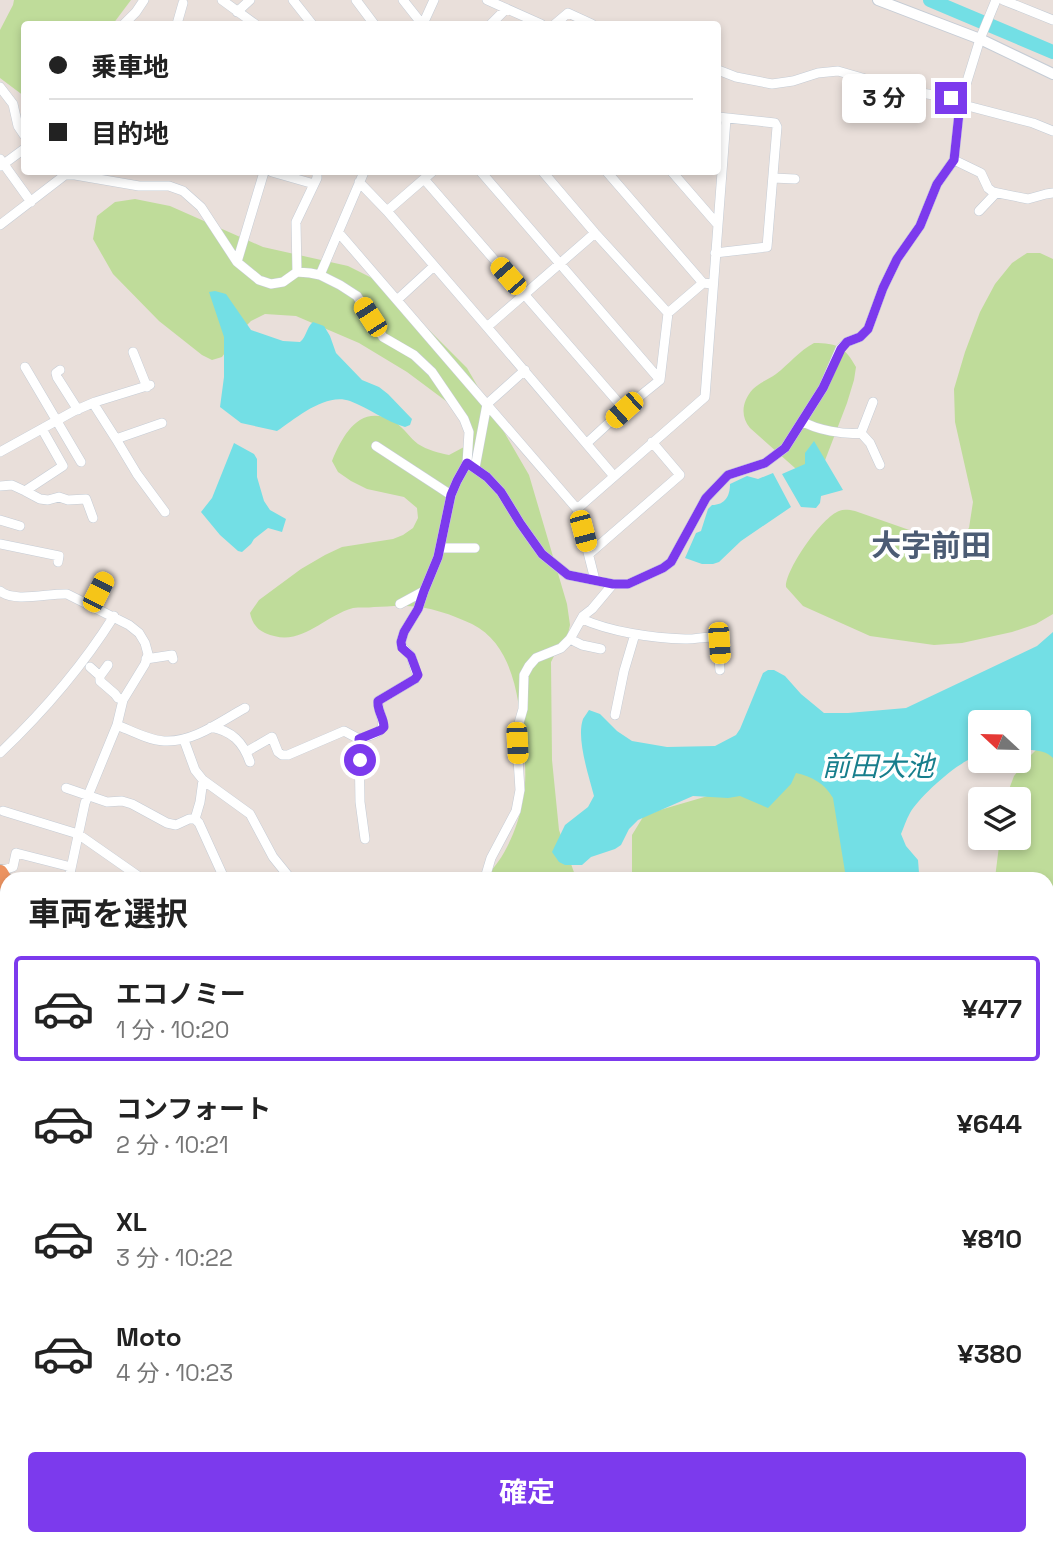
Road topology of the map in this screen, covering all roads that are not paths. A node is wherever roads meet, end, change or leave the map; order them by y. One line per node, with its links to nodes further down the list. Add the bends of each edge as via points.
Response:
1 (144, 0): 15 (street)
2 (222, 0): 13 (street)
3 (250, 0): 13 (street)
4 (293, 0): 18 (street)
5 (356, 0): 19 (street)
6 (403, 0): 20 (street)
7 (433, 0): 21 (street)
8 (487, 0): 12 (street)
9 (878, 0): 26 (street)
10 (998, 0): 14 (street); 26 (street)
11 (183, 3): 16 (street)
12 (506, 9): 22 (street); 23 (street)
13 (237, 12): 17 (street)
14 (1053, 20)
15 (127, 21)
16 (178, 21)
17 (250, 21)
18 (310, 21)
19 (372, 21)
20 (420, 21)
21 (423, 21)
22 (494, 21)
23 (534, 21)
24 (559, 21): 25 (street, via 568,13)
25 (585, 21)
26 (981, 36): 28 (street); 30 (street)
27 (721, 71): 30 (street, via 772,84 838,71)
28 (1053, 74)
29 (0, 87): 32 (street, via 13,104)
30 (960, 104): 33 (street); 36 (street)
31 (722, 118): 34 (street); 50 (street, via 775,123)
32 (21, 130)
33 (1053, 131)
34 (721, 145)
35 (21, 151): 37 (street)
36 (954, 160): 54 (street, via 981,173); 85 (street, via 897,259 868,329 841,349)
37 (1, 164): 56 (street)
38 (110, 175): 52 (street)
39 (263, 175): 64 (street)
40 (282, 175): 53 (street)
41 (317, 175): 53 (street)
42 (361, 175): 57 (street); 61 (street)
43 (428, 175): 49 (street)
44 (484, 175): 65 (street)
45 (547, 175): 62 (street)
46 (610, 175): 69 (street)
47 (720, 175): 60 (street)
48 (679, 176): 60 (street)
49 (424, 178): 57 (street); 70 (street)
50 (773, 178): 51 (street); 63 (street, via 767,247)
51 (795, 179)
52 (108, 182): 56 (street, via 65,175); 64 (street, via 183,191 201,207)
53 (314, 184): 67 (street, via 296,222)
54 (996, 193): 55 (street, via 1028,199); 58 (street)
55 (1053, 193)
56 (31, 202): 59 (street)
57 (387, 211): 66 (street)
58 (979, 211)
59 (0, 225)
60 (718, 225): 63 (street)
61 (339, 233): 68 (street); 71 (street)
62 (595, 233): 65 (street); 72 (street)
63 (715, 253): 69 (street)
64 (237, 262): 67 (street, via 271,284)
65 (561, 264): 70 (street); 78 (street)
66 (434, 266): 71 (street); 73 (street)
67 (296, 272): 68 (street)
68 (320, 275): 97 (street, via 356,296 383,337 415,355 432,372 464,419)
69 (708, 284): 72 (street); 90 (street, via 705,397)
70 (524, 295): 73 (street); 83 (street)
71 (397, 300): 81 (street)
72 (668, 313): 78 (street)
73 (487, 327): 77 (street)
74 (133, 352): 80 (street, via 149,386)
75 (24, 367): 84 (street)
76 (60, 370): 82 (street, via 57,377)
77 (525, 370): 81 (street); 91 (street)
78 (660, 380): 83 (street)
79 (873, 402): 88 (street)
80 (93, 403): 82 (street); 89 (street)
81 (487, 404): 97 (street); 103 (street)
82 (78, 410): 84 (street)
83 (624, 410): 91 (street)
84 (57, 421): 87 (street); 93 (street)
85 (802, 421): 88 (street, via 811,427); 115 (street, via 785,448 765,463 720,482 706,498 671,562 628,584)
86 (162, 423): 89 (street)
87 (42, 429): 94 (street); 95 (street)
88 (861, 433): 98 (street)
89 (116, 439): 104 (street)
90 (652, 442): 99 (street); 111 (street, via 680,475)
91 (587, 443): 99 (street)
92 (376, 446): 102 (street)
93 (74, 451): 95 (street); 96 (street)
94 (0, 452)
95 (60, 460): 101 (street, via 63,466)
96 (81, 462)
97 (471, 465): 102 (street); 114 (street, via 501,492 542,554 568,575)
98 (880, 465)
99 (613, 475): 103 (street)
100 (0, 486): 101 (street)
101 (25, 491): 105 (street, via 40,499 86,499)
102 (451, 495): 109 (street)
103 (577, 509): 111 (street)
104 (165, 512)
105 (93, 518)
106 (0, 520): 107 (street)
107 (20, 526)
108 (0, 544): 112 (street)
109 (440, 548): 110 (street); 116 (street)
110 (475, 548)
111 (589, 554): 114 (street)
112 (59, 556)
113 (105, 579): 119 (street)
114 (595, 580): 115 (street)
115 (613, 584): 121 (street)
116 (424, 591): 118 (street); 138 (street, via 401,642 418,675 378,701 384,727)
117 (0, 592): 119 (street, via 67,594)
118 (400, 604)
119 (91, 605): 120 (street)
120 (114, 616): 125 (street, via 139,633); 141 (street, via 37,718)
121 (582, 618): 122 (street); 123 (street)
122 (635, 634): 129 (street, via 691,640 713,636 719,643); 135 (street)
123 (570, 639): 124 (street); 156 (street, via 536,658 524,675 517,743 520,790 516,811)
124 (601, 649)
125 (146, 659): 126 (street, via 172,655); 131 (street)
126 (173, 659)
127 (108, 665): 130 (street)
128 (90, 667): 130 (street)
129 (720, 670)
130 (100, 676): 132 (street)
131 (129, 689): 132 (street, via 122,689); 134 (street)
132 (118, 698): 134 (street, via 115,709)
133 (245, 708): 137 (street)
134 (120, 713): 136 (street)
135 (615, 715)
136 (117, 725): 139 (street, via 152,739); 145 (street)
137 (211, 727): 139 (street); 140 (street, via 230,733)
138 (359, 739): 140 (street, via 344,731 282,755 272,737); 149 (street)
139 (184, 740): 143 (street)
140 (246, 752): 142 (street)
141 (0, 753)
142 (250, 762)
143 (203, 780): 147 (street); 155 (street, via 250,814)
144 (66, 788): 145 (street)
145 (88, 796): 147 (street, via 132,804 176,825); 148 (street)
146 (3, 811): 148 (street)
147 (195, 819): 154 (street)
148 (78, 834): 150 (street); 153 (street)
149 (365, 839)
150 (71, 867): 151 (street, via 16,853 13,867); 152 (street)
151 (0, 872)
152 (70, 872)
153 (132, 872)
154 (221, 872)
155 (285, 872)
156 (487, 872)

